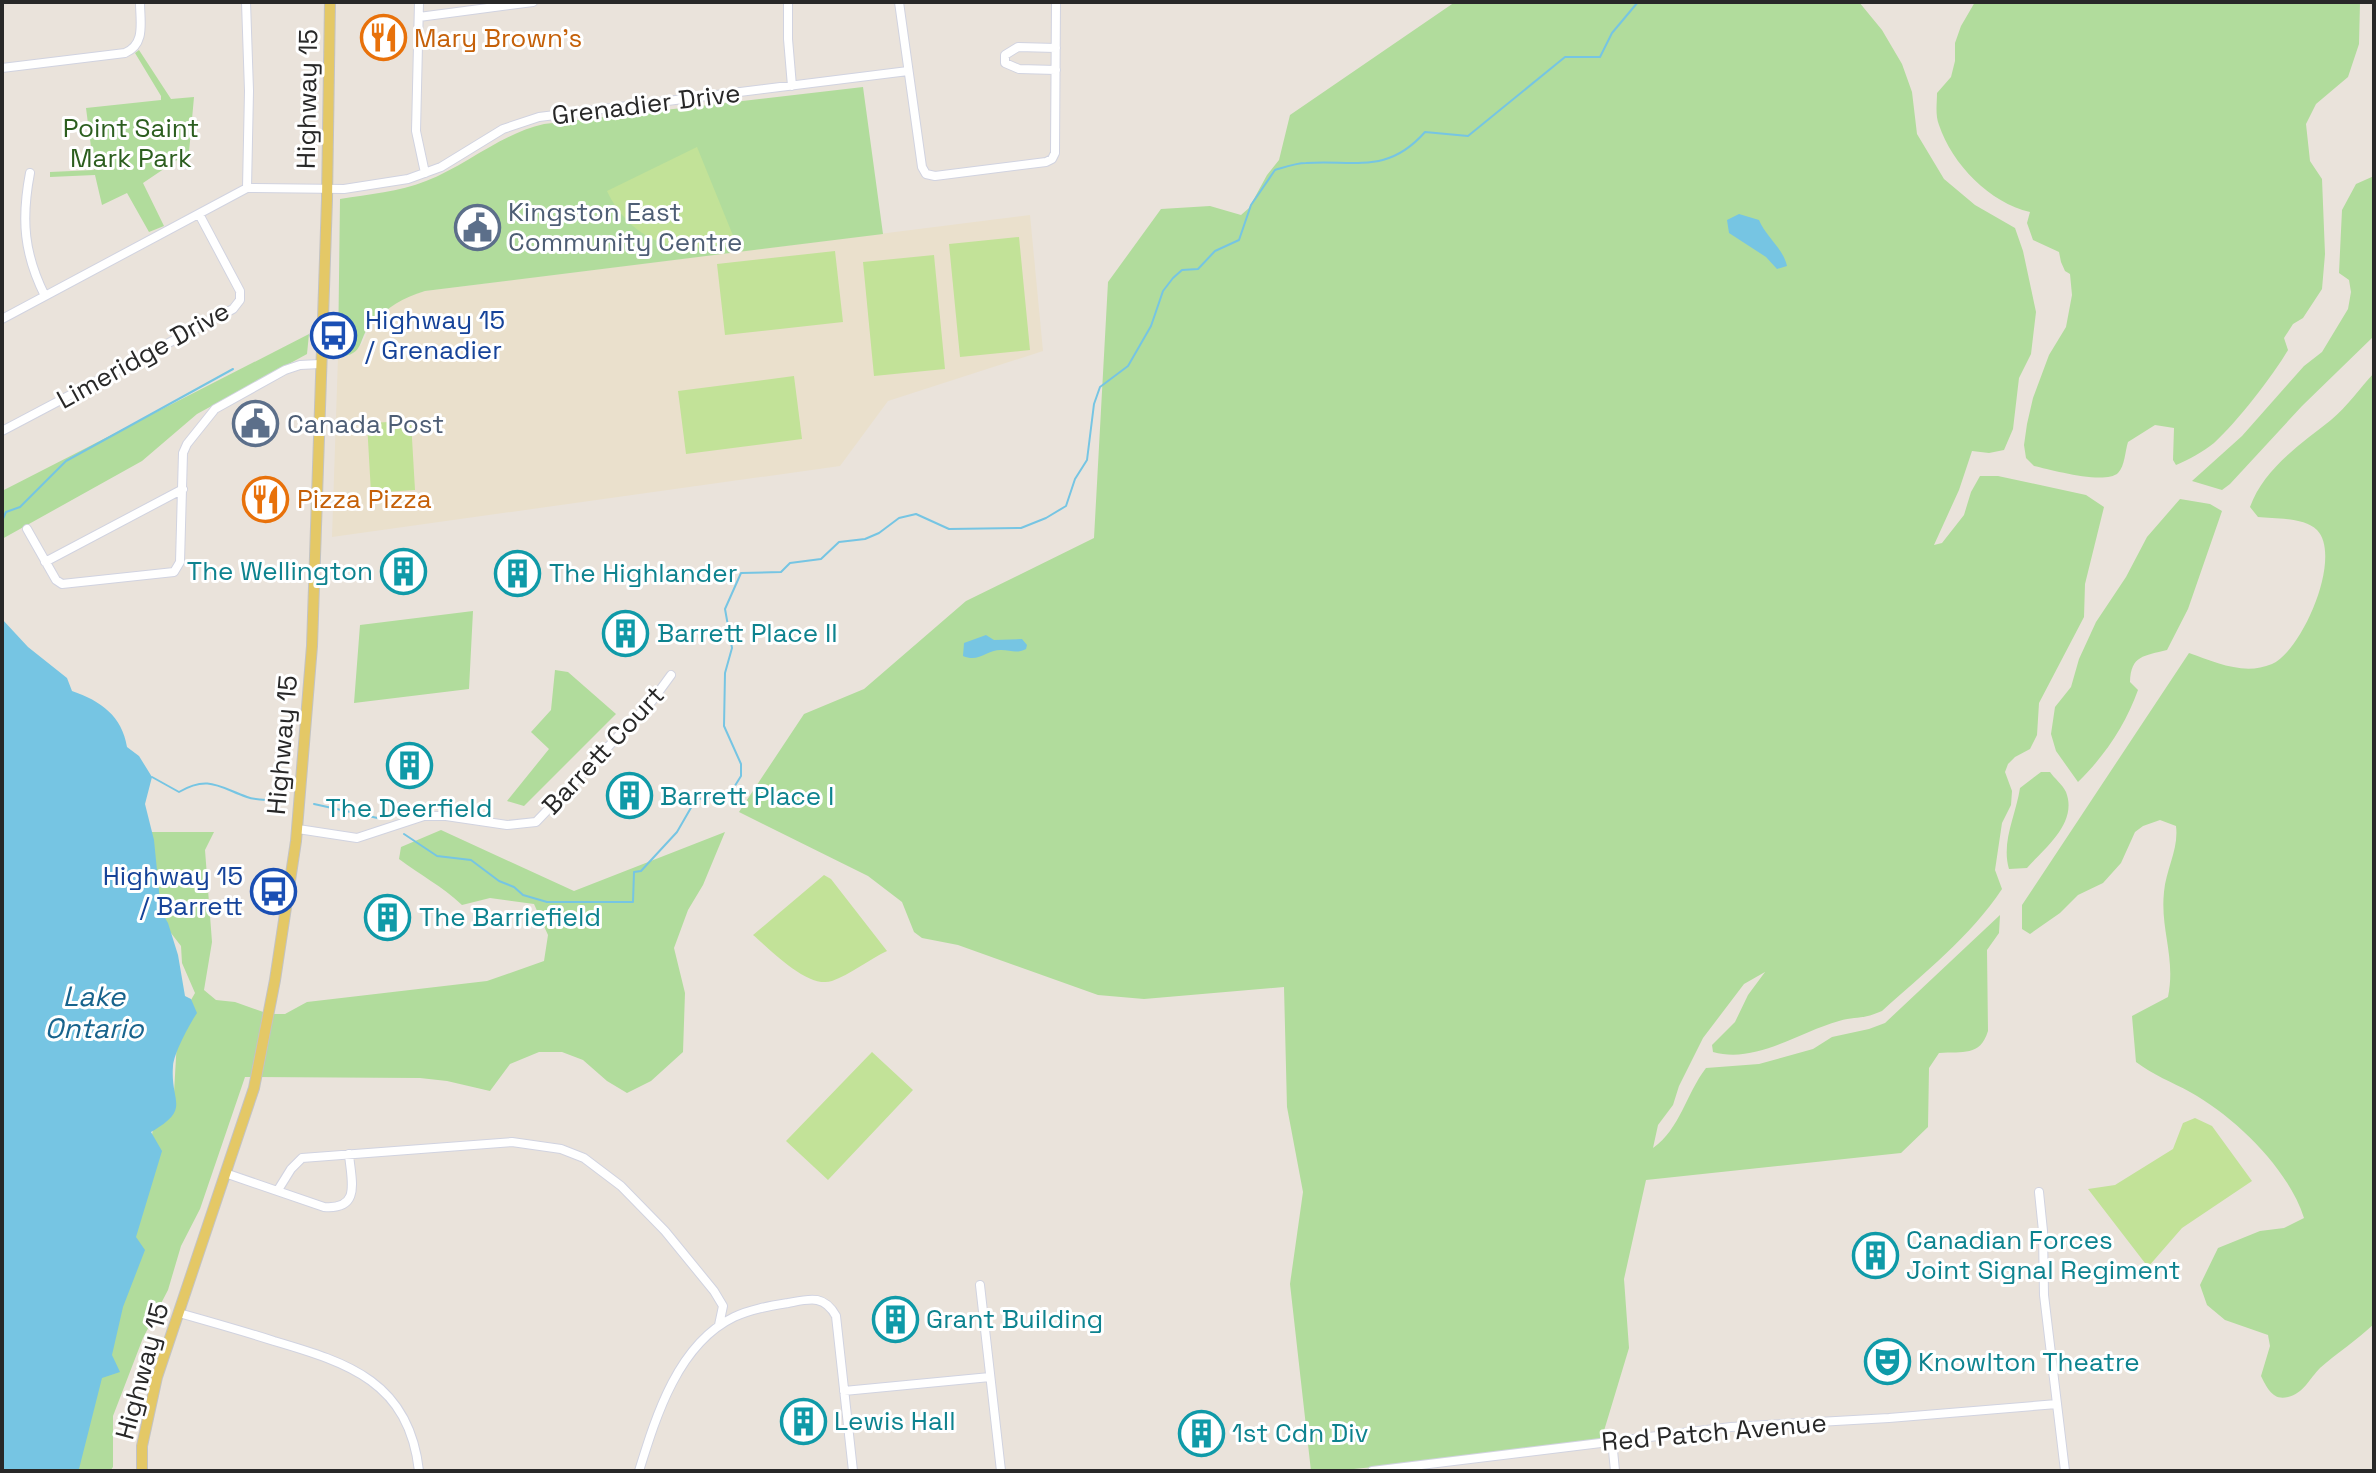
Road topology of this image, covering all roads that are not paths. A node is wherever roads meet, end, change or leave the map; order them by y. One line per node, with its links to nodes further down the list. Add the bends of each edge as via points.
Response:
1 (140, 2): 11 (street, via 141,35 132,50)
2 (246, 2): 17 (street)
3 (330, 2): 18 (main road, Highway 15)
4 (419, 2): 9 (street)
5 (533, 2): 9 (street)
6 (788, 2): 14 (street)
7 (899, 2): 13 (street)
8 (1056, 2): 10 (street)
9 (419, 17): 16 (street, via 416,131)
10 (1056, 48): 12 (street); 12 (street, via 1018,47 1005,55 1005,63 1019,69)
11 (2, 68)
12 (1056, 70): 13 (street, via 1052,159 935,176 922,167)
13 (908, 71): 14 (street, Grenadier Drive)
14 (792, 86): 16 (street, Grenadier Drive, via 539,117 503,129)
15 (30, 173): 20 (street, via 24,205 26,242)
16 (425, 173): 18 (street, Grenadier Drive, via 377,186)
17 (247, 188): 18 (street, Grenadier Drive); 19 (street)
18 (328, 189): 22 (main road, Highway 15)
19 (199, 214): 20 (street); 23 (street, Limeridge Drive, via 240,291 233,309)
20 (45, 296): 21 (street)
21 (2, 319)
22 (320, 364): 24 (street, via 285,370 215,409 183,453); 28 (main road, Highway 15, via 312,646)
23 (2, 431)
24 (183, 489): 26 (street); 26 (street, via 180,562 174,572 62,584)
25 (27, 529): 26 (street)
26 (45, 562)
27 (671, 675): 28 (street, Barrett Court, via 536,822 507,825 424,816 357,838)
28 (298, 829): 30 (main road, Highway 15, via 254,1088)
29 (349, 1154): 31 (street, via 302,1158); 31 (street, via 351,1195 338,1208); 34 (street, via 512,1142 584,1158 665,1231)
30 (225, 1173): 31 (street); 35 (main road, Highway 15)
31 (278, 1190)
32 (2039, 1192): 40 (street)
33 (980, 1285): 38 (street)
34 (723, 1306): 36 (street); 37 (street)
35 (179, 1313): 43 (main road, Highway 15, via 151,1400); 44 (street, via 339,1361 366,1375 406,1422)
36 (743, 1313): 37 (street); 39 (street, via 804,1300 830,1305 836,1316)
37 (719, 1325): 45 (street, via 681,1365 656,1414)
38 (990, 1377): 39 (street); 47 (street)
39 (844, 1391): 46 (street)
40 (2057, 1404): 41 (street, Red Patch Avenue); 50 (street)
41 (1612, 1440): 42 (street, Red Patch Avenue); 49 (street)
42 (1409, 1468): 48 (street, Red Patch Avenue)
43 (142, 1471)
44 (419, 1471)
45 (639, 1471)
46 (853, 1471)
47 (1001, 1471)
48 (1372, 1471)
49 (1615, 1471)
50 (2065, 1471)

